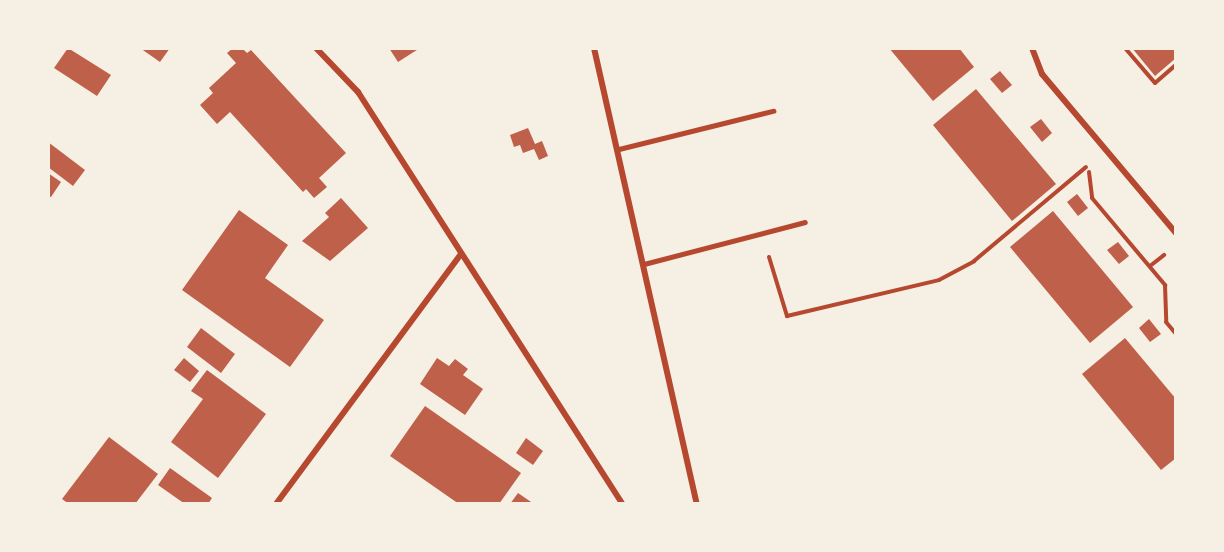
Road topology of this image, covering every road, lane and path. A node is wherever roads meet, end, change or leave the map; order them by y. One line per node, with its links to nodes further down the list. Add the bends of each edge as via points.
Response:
1 (316, 48): 11 (street, via 358,92)
2 (594, 48): 7 (street)
3 (1032, 48): 10 (street, via 1042,74)
4 (1125, 48): 5 (path, via 1155,83)
5 (1176, 65)
6 (773, 111): 7 (lane)
7 (619, 149): 12 (street)
8 (805, 222): 9 (lane)
9 (762, 233): 12 (lane); 13 (path, via 787,316 939,280 974,261 1088,165 1092,198 1165,285 1166,322)
10 (1176, 233)
11 (461, 254): 14 (street); 15 (street)
12 (644, 264): 16 (street)
13 (1176, 334)
14 (276, 504)
15 (622, 504)
16 (697, 504)

